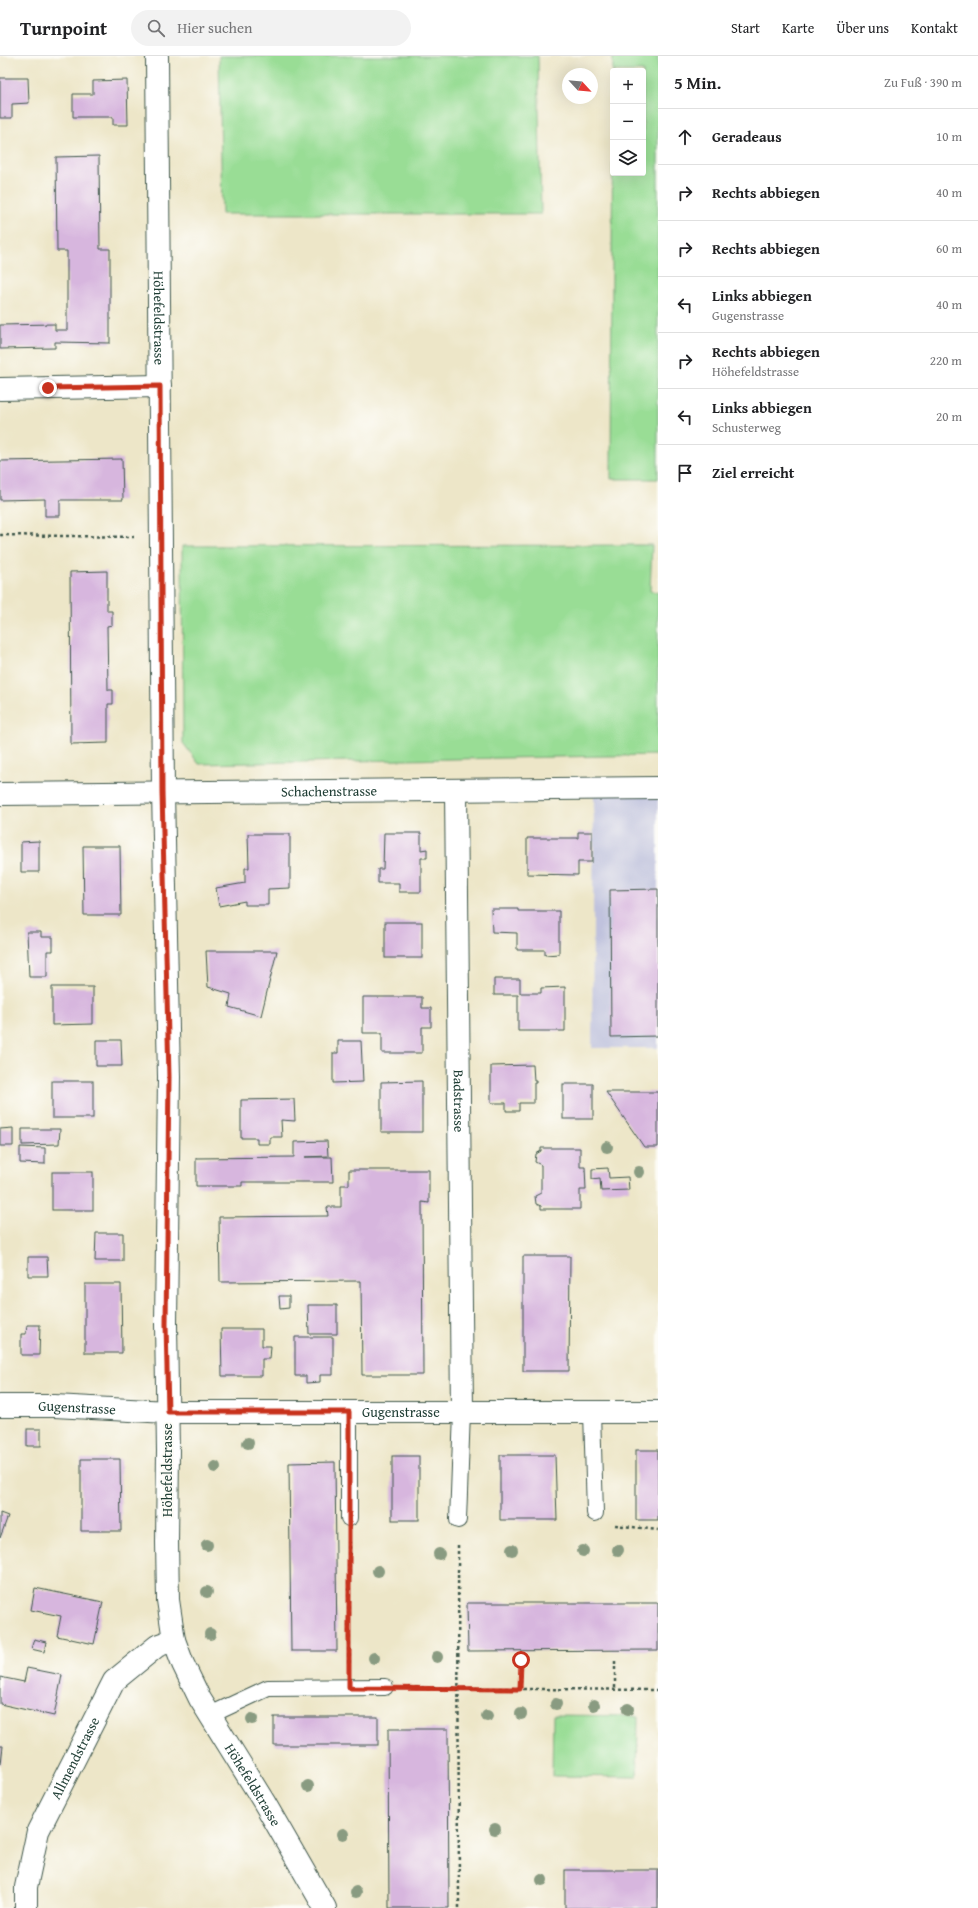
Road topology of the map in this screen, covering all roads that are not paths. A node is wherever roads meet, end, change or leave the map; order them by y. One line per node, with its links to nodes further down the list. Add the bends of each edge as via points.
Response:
1 (157, 56): 2 (street, Höhefeldstrasse)
2 (160, 386): 3 (street); 6 (street, Höhefeldstrasse)
3 (0, 389)
4 (658, 788): 5 (street, Schachenstrasse)
5 (456, 790): 6 (street, Schachenstrasse); 11 (street, Badstrasse)
6 (162, 792): 7 (street, Schachenstrasse); 9 (street, Höhefeldstrasse, via 169,1077 166,1324)
7 (0, 794)
8 (0, 1406): 9 (street, Gugenstrasse)
9 (168, 1412): 10 (street, Gugenstrasse); 17 (street, Höhefeldstrasse, via 168,1600)
10 (349, 1412): 11 (street, Gugenstrasse); 15 (lane)
11 (462, 1412): 12 (street, Gugenstrasse); 16 (lane)
12 (592, 1412): 13 (street, Gugenstrasse); 14 (lane)
13 (658, 1412)
14 (595, 1513)
15 (349, 1518)
16 (458, 1520)
17 (174, 1640): 19 (street, Höhefeldstrasse, via 183,1664); 20 (street, Allmendstrasse, via 157,1646 114,1681 38,1831 26,1887)
18 (385, 1687): 19 (lane, via 268,1688)
19 (210, 1715): 21 (street, Höhefeldstrasse)
20 (26, 1908)
21 (325, 1908)

